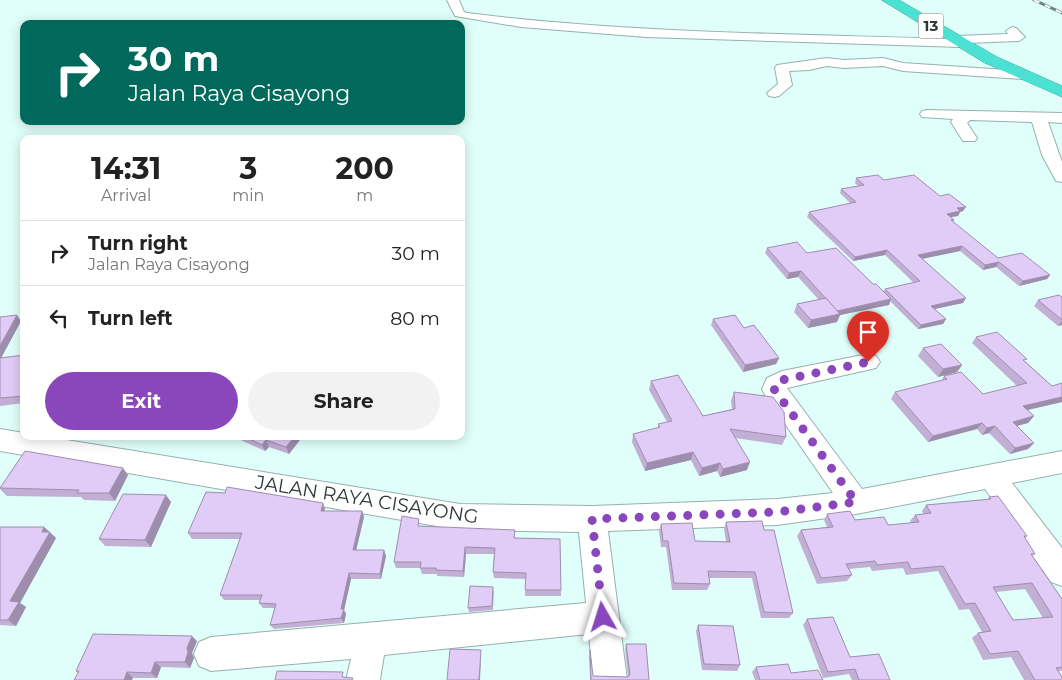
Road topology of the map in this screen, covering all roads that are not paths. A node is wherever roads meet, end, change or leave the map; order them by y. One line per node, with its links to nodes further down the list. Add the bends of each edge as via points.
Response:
1 (453, 0): 4 (street, via 459,14 521,23 646,33)
2 (889, 0): 4 (highway, 13)
3 (1012, 31): 4 (street, via 1019,37)
4 (964, 45): 5 (highway, 13)
5 (1022, 75): 6 (highway, 13); 7 (street, via 903,67 883,62 827,62 782,68 785,85)
6 (1062, 92)
7 (774, 93)
8 (927, 114): 9 (street)
9 (963, 115): 10 (street); 12 (street, via 959,122)
10 (1039, 118): 11 (street); 13 (street, via 1050,155)
11 (1062, 118)
12 (969, 138)
13 (1062, 176)
14 (868, 362): 18 (street, via 782,380 775,384 774,389)
15 (0, 440): 19 (street, JALAN RAYA CISAYONG, via 460,517)
16 (1062, 462): 17 (street, JALAN RAYA CISAYONG)
17 (991, 476): 18 (street, JALAN RAYA CISAYONG); 20 (street)
18 (856, 502): 19 (street, JALAN RAYA CISAYONG, via 777,512)
19 (592, 519): 21 (street)
20 (1062, 572)
21 (603, 617): 22 (street); 25 (street)
22 (371, 639): 23 (street); 24 (street)
23 (211, 654)
24 (363, 680)
25 (610, 680)

